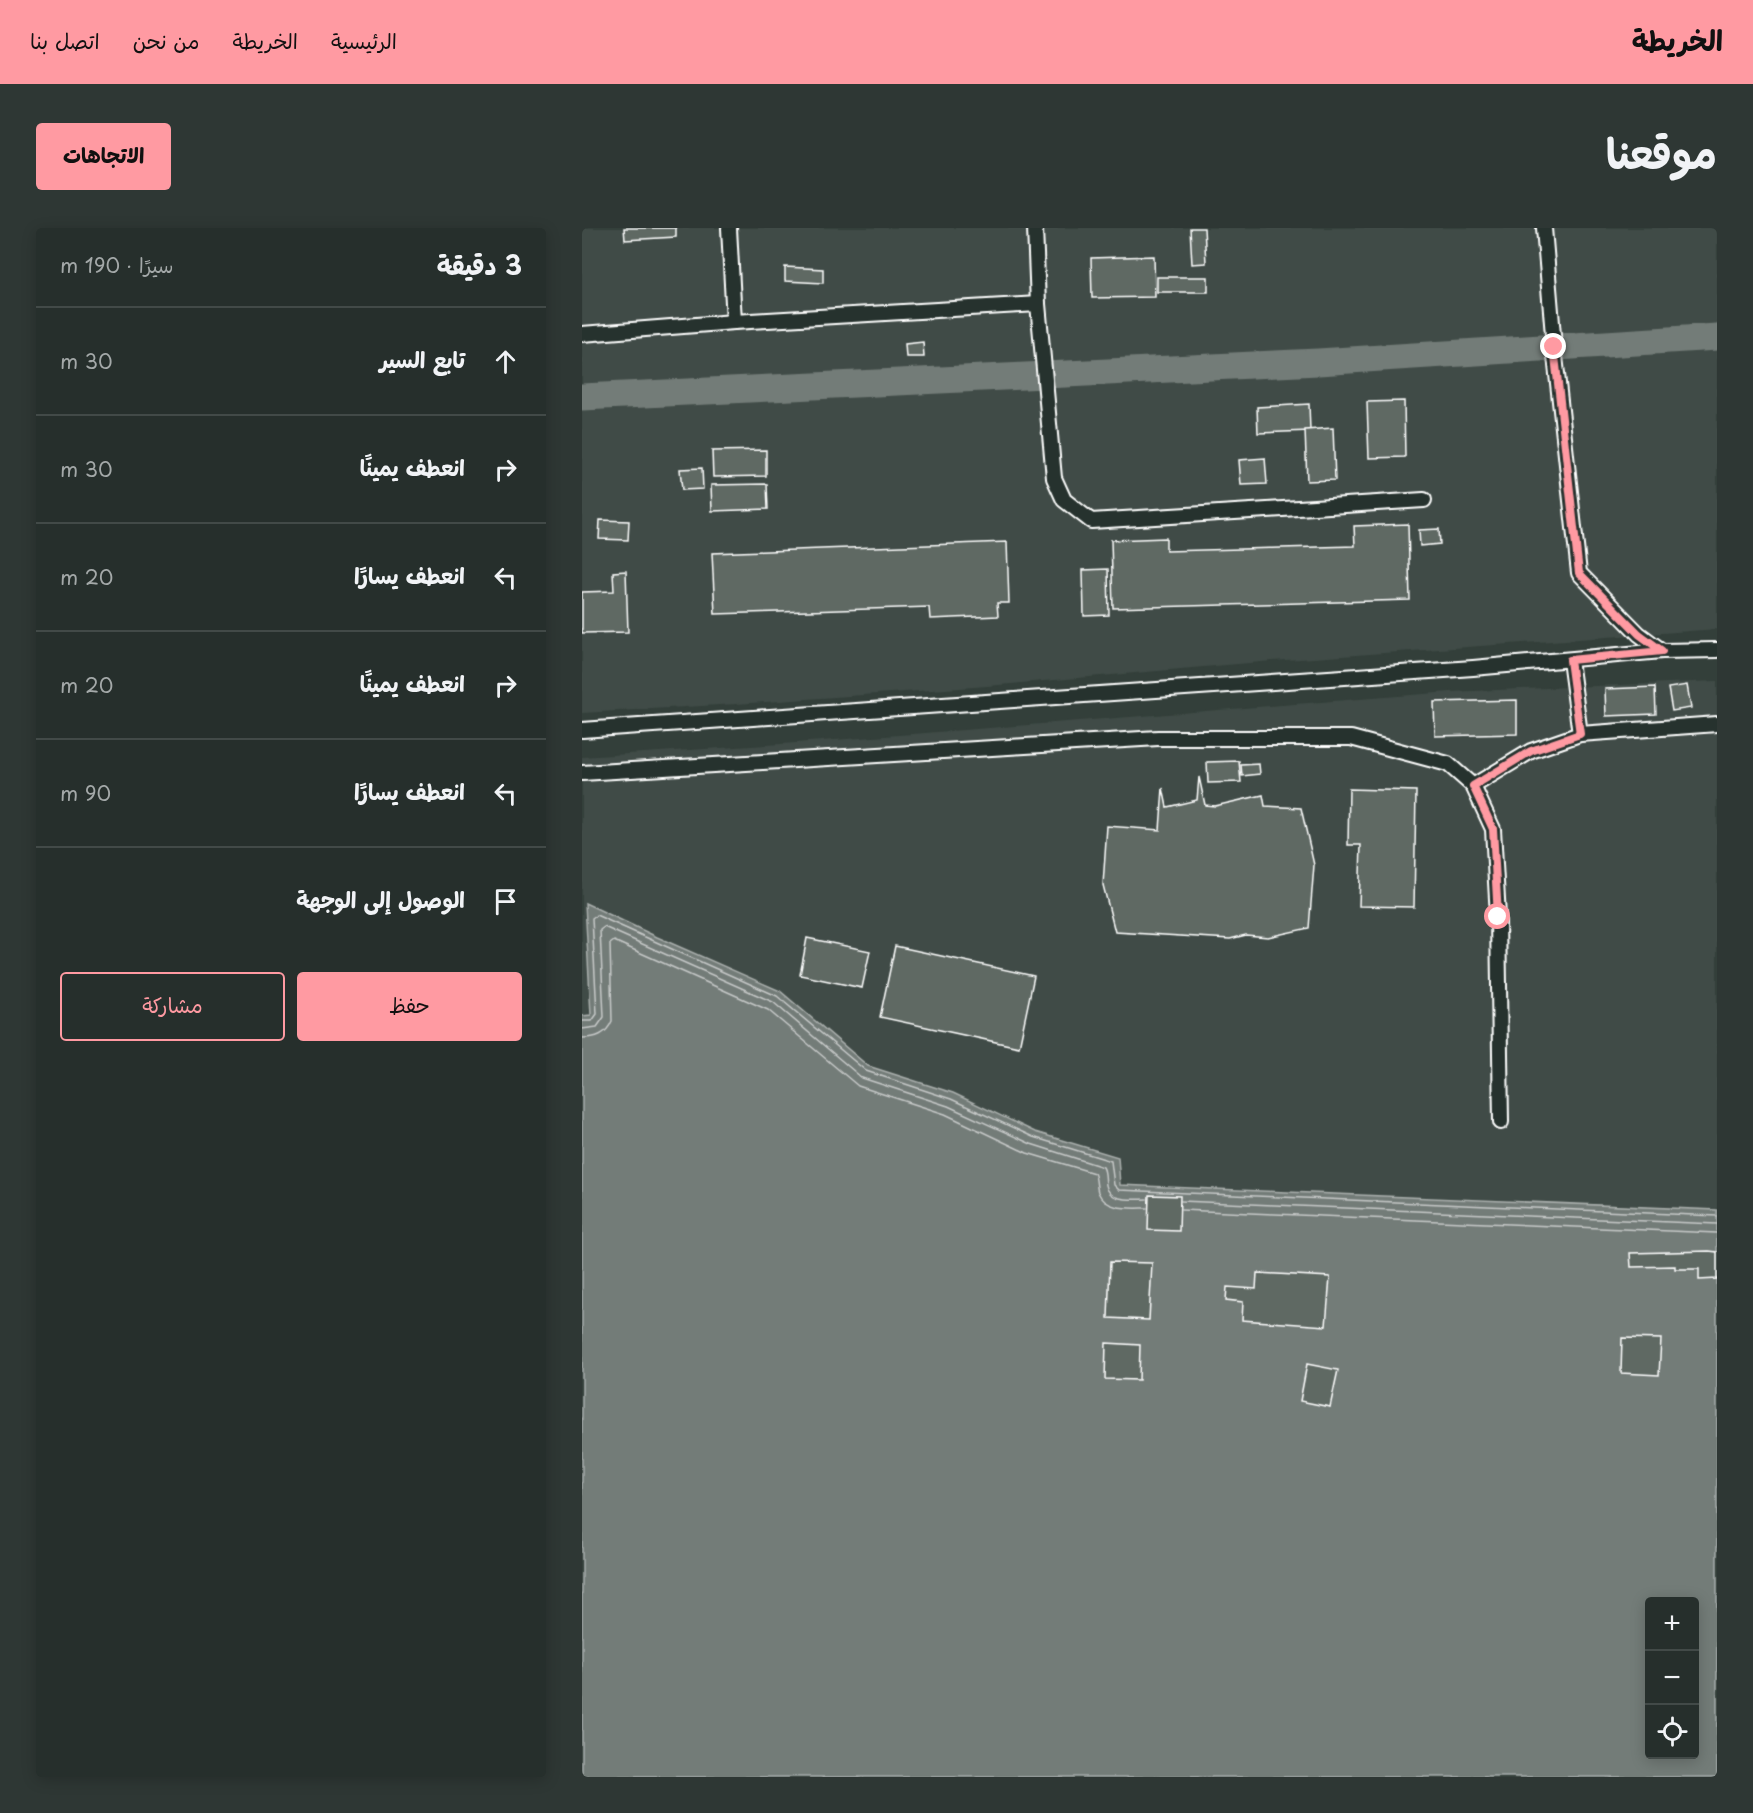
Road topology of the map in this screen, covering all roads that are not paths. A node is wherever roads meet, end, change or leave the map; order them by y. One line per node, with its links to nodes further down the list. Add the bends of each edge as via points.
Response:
1 (729, 228): 5 (lane)
2 (1035, 228): 4 (lane)
3 (1544, 228): 9 (lane, via 1579,573 1639,634)
4 (1038, 304): 5 (lane); 7 (lane, via 1054,478 1064,500 1091,521)
5 (734, 322): 6 (lane)
6 (582, 334)
7 (1424, 500)
8 (1717, 650): 9 (lane)
9 (1662, 651): 10 (lane)
10 (1570, 660): 12 (lane); 13 (lane)
11 (1717, 724): 13 (lane)
12 (582, 730)
13 (1580, 734): 15 (lane, via 1531,751)
14 (582, 773): 15 (lane, via 1158,738 1351,738 1448,764)
15 (1473, 786): 16 (lane, via 1493,829)
16 (1501, 1122)

